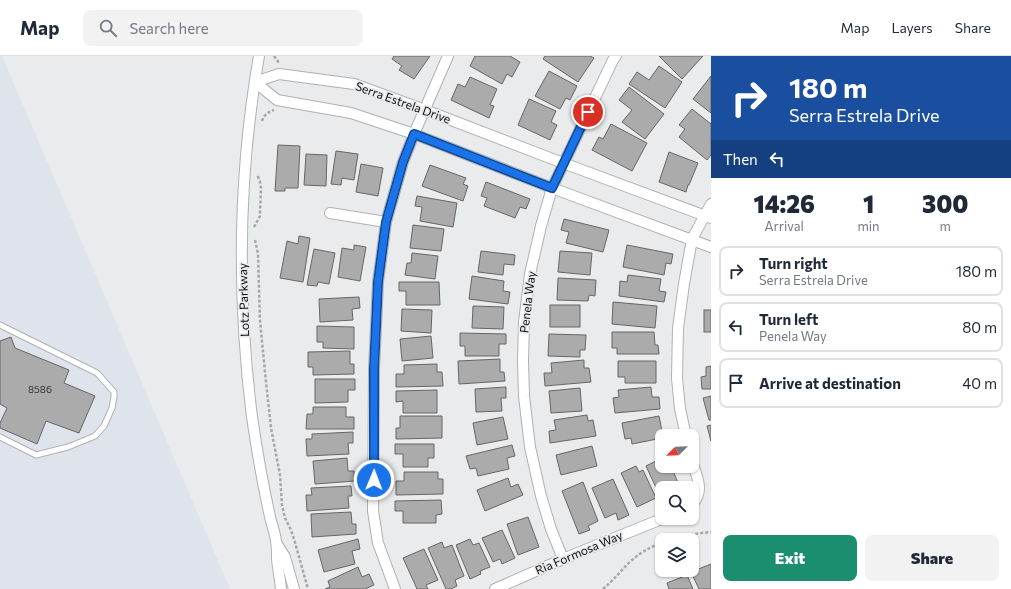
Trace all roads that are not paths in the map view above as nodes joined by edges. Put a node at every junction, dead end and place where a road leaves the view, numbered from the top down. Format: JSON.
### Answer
{"nodes":[{"id":1,"x":260,"y":56,"type":"edge"},
{"id":2,"x":448,"y":56,"type":"edge"},
{"id":3,"x":616,"y":56,"type":"edge"},
{"id":4,"x":255,"y":82,"type":"junction"},
{"id":5,"x":425,"y":110,"type":"junction"},
{"id":6,"x":414,"y":134,"type":"junction"},
{"id":7,"x":563,"y":163,"type":"junction"},
{"id":8,"x":552,"y":188,"type":"junction"},
{"id":9,"x":711,"y":204,"type":"edge"},
{"id":10,"x":330,"y":213,"type":"dead end"},
{"id":11,"x":708,"y":217,"type":"edge"},
{"id":12,"x":386,"y":222,"type":"junction"},
{"id":13,"x":692,"y":239,"type":"junction"},
{"id":14,"x":711,"y":247,"type":"edge"},
{"id":15,"x":0,"y":325,"type":"edge"},
{"id":16,"x":684,"y":429,"type":"edge"},
{"id":17,"x":0,"y":437,"type":"edge"},
{"id":18,"x":655,"y":522,"type":"edge"},
{"id":19,"x":276,"y":542,"type":"junction"},
{"id":20,"x":563,"y":559,"type":"junction"},
{"id":21,"x":281,"y":589,"type":"edge"},
{"id":22,"x":294,"y":589,"type":"edge"},
{"id":23,"x":395,"y":589,"type":"edge"},
{"id":24,"x":495,"y":589,"type":"edge"}],
"edges":[{"from":1,"to":4,"type":"street","name":"Lotz Parkway"},
{"from":2,"to":5,"type":"street"},
{"from":3,"to":7,"type":"street","name":"Penela Way"},
{"from":4,"to":5,"type":"street","name":"Serra Estrela Drive"},
{"from":4,"to":6,"type":"street","name":"Serra Estrela Drive"},
{"from":4,"to":19,"type":"street","name":"Lotz Parkway"},
{"from":5,"to":6,"type":"street"},
{"from":5,"to":7,"type":"street","name":"Serra Estrela Drive"},
{"from":6,"to":8,"type":"street","name":"Serra Estrela Drive"},
{"from":6,"to":12,"type":"street"},
{"from":7,"to":8,"type":"street","name":"Penela Way"},
{"from":7,"to":11,"type":"street","name":"Serra Estrela Drive"},
{"from":8,"to":13,"type":"street","name":"Serra Estrela Drive"},
{"from":8,"to":20,"type":"street","name":"Penela Way"},
{"from":9,"to":11,"type":"street"},
{"from":10,"to":12,"type":"street"},
{"from":11,"to":13,"type":"street"},
{"from":12,"to":23,"type":"street"},
{"from":13,"to":14,"type":"street","name":"Serra Estrela Drive"},
{"from":13,"to":16,"type":"street"},
{"from":15,"to":17,"type":"lane"},
{"from":18,"to":20,"type":"street","name":"Ria Formosa Way"},
{"from":19,"to":21,"type":"street","name":"Lotz Parkway"},
{"from":19,"to":22,"type":"street","name":"Lotz Parkway"},
{"from":20,"to":24,"type":"street","name":"Ria Formosa Way"}]}
